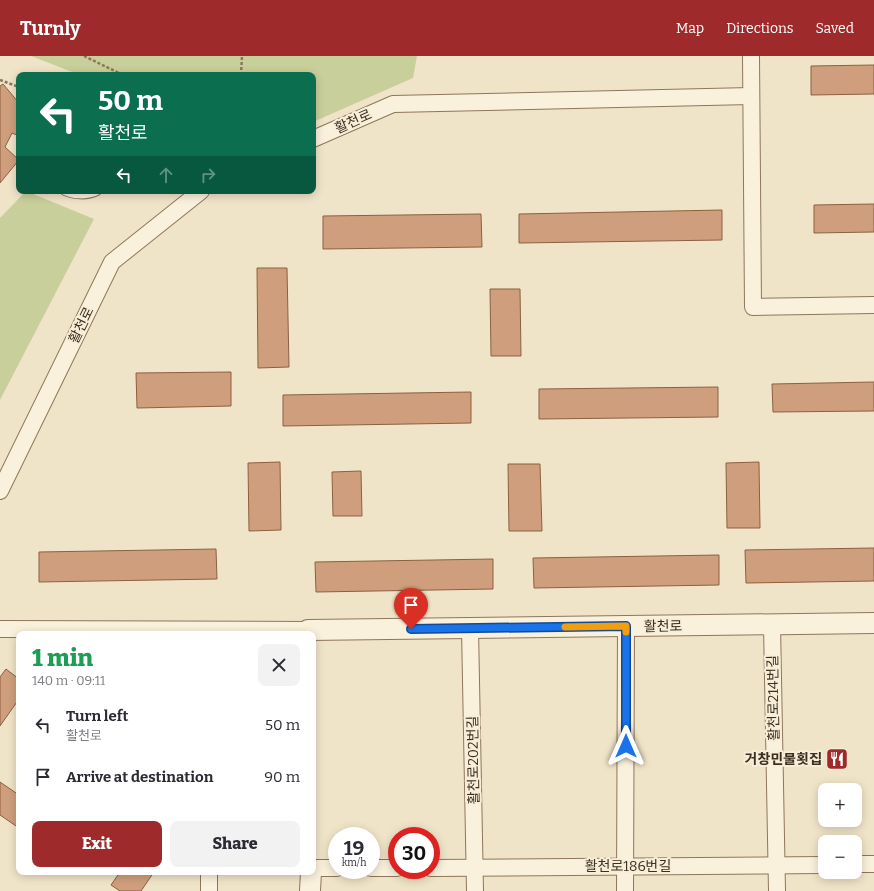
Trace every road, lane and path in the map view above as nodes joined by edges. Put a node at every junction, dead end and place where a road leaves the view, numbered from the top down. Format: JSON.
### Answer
{"nodes":[{"id":1,"x":84,"y":56,"type":"edge"},
{"id":2,"x":242,"y":56,"type":"edge"},
{"id":3,"x":751,"y":56,"type":"edge"},
{"id":4,"x":117,"y":72,"type":"edge"},
{"id":5,"x":242,"y":72,"type":"edge"},
{"id":6,"x":0,"y":80,"type":"edge"},
{"id":7,"x":16,"y":87,"type":"edge"},
{"id":8,"x":751,"y":96,"type":"junction"},
{"id":9,"x":316,"y":138,"type":"edge"},
{"id":10,"x":197,"y":194,"type":"edge"},
{"id":11,"x":874,"y":305,"type":"edge"},
{"id":12,"x":0,"y":491,"type":"edge"},
{"id":13,"x":874,"y":623,"type":"edge"},
{"id":14,"x":772,"y":625,"type":"junction"},
{"id":15,"x":626,"y":626,"type":"junction"},
{"id":16,"x":470,"y":628,"type":"junction"},
{"id":17,"x":0,"y":629,"type":"edge"},
{"id":18,"x":142,"y":631,"type":"edge"},
{"id":19,"x":316,"y":632,"type":"edge"},
{"id":20,"x":862,"y":864,"type":"edge"},
{"id":21,"x":874,"y":864,"type":"edge"},
{"id":22,"x":777,"y":865,"type":"junction"},
{"id":23,"x":818,"y":865,"type":"edge"},
{"id":24,"x":625,"y":866,"type":"junction"},
{"id":25,"x":316,"y":868,"type":"edge"},
{"id":26,"x":328,"y":868,"type":"edge"},
{"id":27,"x":440,"y":868,"type":"edge"},
{"id":28,"x":475,"y":868,"type":"junction"},
{"id":29,"x":209,"y":875,"type":"edge"},
{"id":30,"x":311,"y":875,"type":"edge"},
{"id":31,"x":209,"y":891,"type":"edge"},
{"id":32,"x":310,"y":891,"type":"edge"},
{"id":33,"x":475,"y":891,"type":"edge"},
{"id":34,"x":625,"y":891,"type":"edge"},
{"id":35,"x":777,"y":891,"type":"edge"}],
"edges":[{"from":1,"to":4,"type":"path"},
{"from":2,"to":5,"type":"path"},
{"from":3,"to":8,"type":"street"},
{"from":6,"to":7,"type":"path"},
{"from":8,"to":9,"type":"street","name":"활천로"},
{"from":8,"to":11,"type":"street"},
{"from":10,"to":12,"type":"street","name":"활천로"},
{"from":13,"to":14,"type":"street","name":"활천로"},
{"from":14,"to":15,"type":"street","name":"활천로"},
{"from":14,"to":22,"type":"street","name":"활천로214번길"},
{"from":15,"to":16,"type":"street","name":"활천로"},
{"from":15,"to":24,"type":"street"},
{"from":16,"to":19,"type":"street","name":"활천로"},
{"from":16,"to":28,"type":"street","name":"활천로202번길"},
{"from":17,"to":18,"type":"street","name":"활천로"},
{"from":20,"to":21,"type":"street"},
{"from":22,"to":23,"type":"street","name":"활천로186번길"},
{"from":22,"to":24,"type":"street","name":"활천로186번길"},
{"from":22,"to":35,"type":"street","name":"활천로214번길"},
{"from":24,"to":28,"type":"street","name":"활천로186번길"},
{"from":24,"to":34,"type":"street"},
{"from":25,"to":26,"type":"street"},
{"from":27,"to":28,"type":"street","name":"활천로186번길"},
{"from":28,"to":33,"type":"street","name":"활천로202번길"},
{"from":29,"to":31,"type":"street"},
{"from":30,"to":32,"type":"street"}]}
